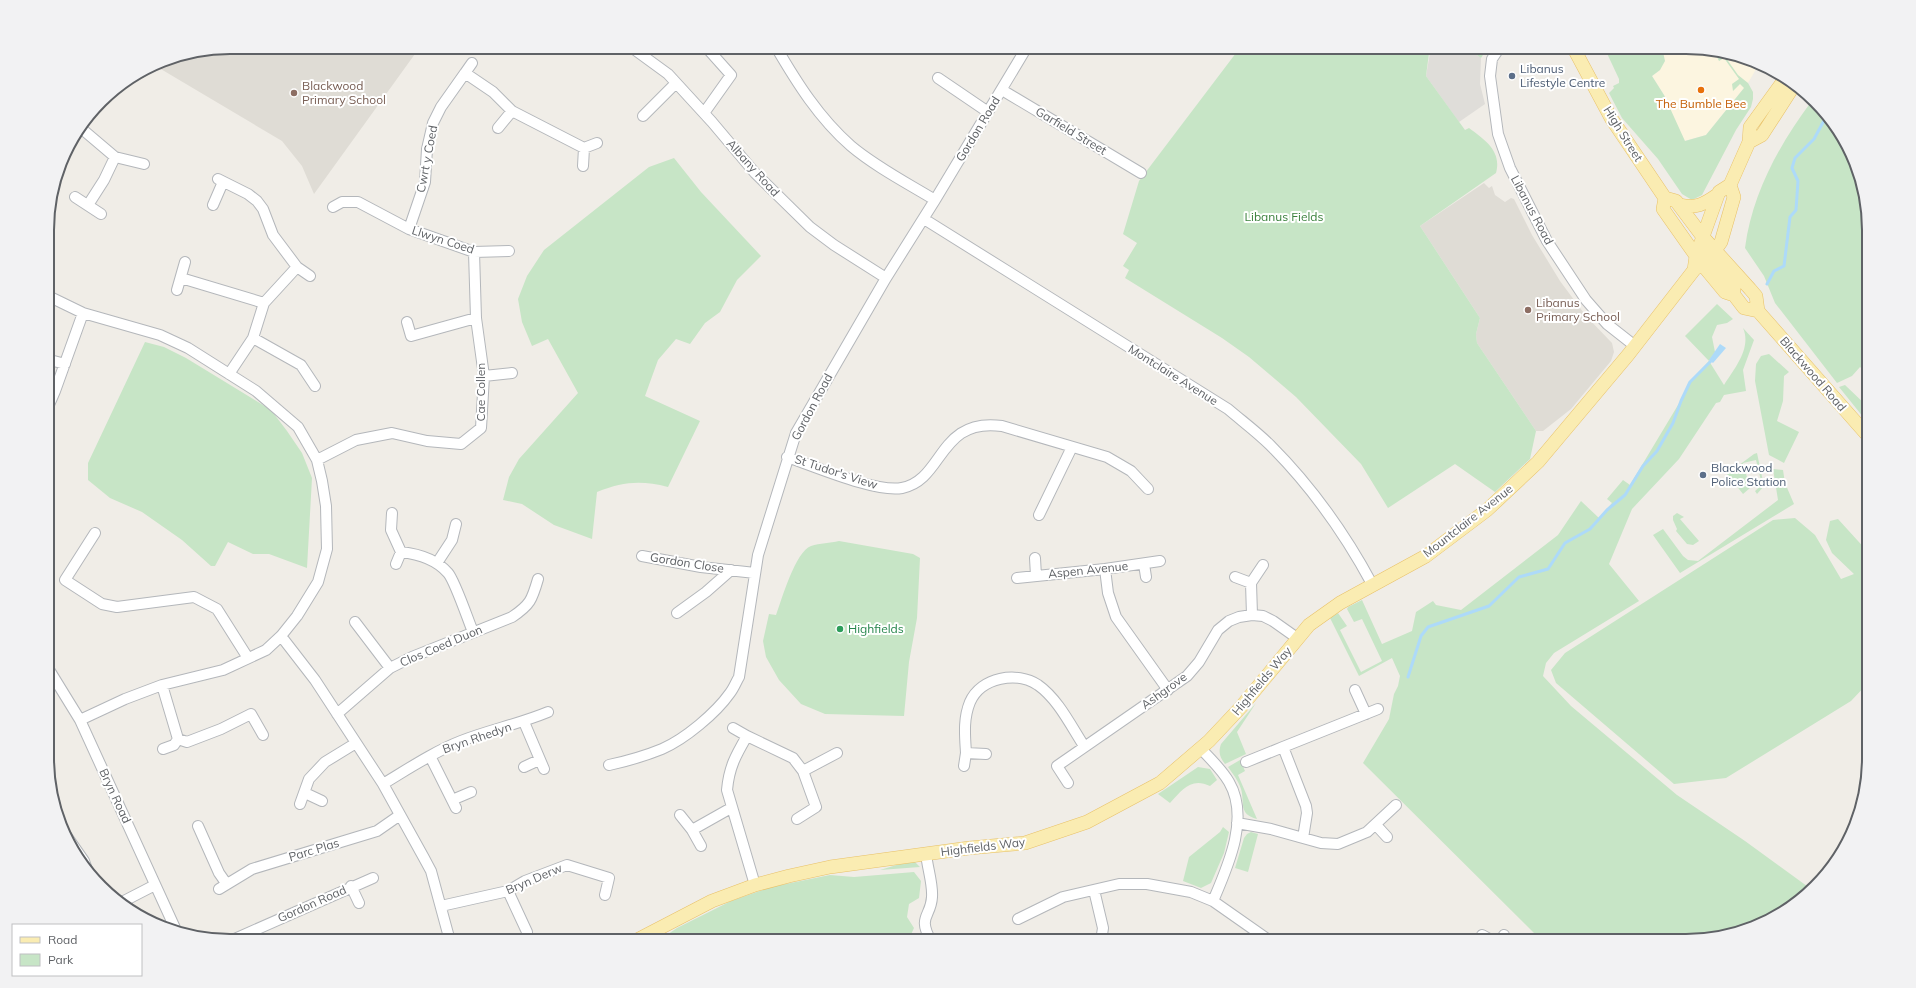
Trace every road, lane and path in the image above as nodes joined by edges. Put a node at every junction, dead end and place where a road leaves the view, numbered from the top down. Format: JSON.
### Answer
{"nodes":[{"id":1,"x":641,"y":54,"type":"edge"},
{"id":2,"x":712,"y":54,"type":"edge"},
{"id":3,"x":780,"y":54,"type":"edge"},
{"id":4,"x":1023,"y":54,"type":"edge"},
{"id":5,"x":1495,"y":54,"type":"edge"},
{"id":6,"x":1577,"y":54,"type":"edge"},
{"id":7,"x":472,"y":63,"type":"dead end"},
{"id":8,"x":465,"y":73,"type":"junction"},
{"id":9,"x":938,"y":78,"type":"dead end"},
{"id":10,"x":1782,"y":83,"type":"edge"},
{"id":11,"x":676,"y":84,"type":"junction"},
{"id":12,"x":1792,"y":89,"type":"edge"},
{"id":13,"x":1002,"y":90,"type":"junction"},
{"id":14,"x":512,"y":111,"type":"junction"},
{"id":15,"x":988,"y":112,"type":"junction"},
{"id":16,"x":704,"y":113,"type":"junction"},
{"id":17,"x":643,"y":116,"type":"dead end"},
{"id":18,"x":498,"y":128,"type":"dead end"},
{"id":19,"x":85,"y":131,"type":"edge"},
{"id":20,"x":1749,"y":142,"type":"junction"},
{"id":21,"x":597,"y":143,"type":"dead end"},
{"id":22,"x":584,"y":148,"type":"junction"},
{"id":23,"x":115,"y":157,"type":"junction"},
{"id":24,"x":144,"y":164,"type":"dead end"},
{"id":25,"x":582,"y":166,"type":"dead end"},
{"id":26,"x":1141,"y":173,"type":"dead end"},
{"id":27,"x":1730,"y":185,"type":"junction"},
{"id":28,"x":1717,"y":195,"type":"junction"},
{"id":29,"x":75,"y":197,"type":"dead end"},
{"id":30,"x":1665,"y":198,"type":"junction"},
{"id":31,"x":935,"y":200,"type":"junction"},
{"id":32,"x":88,"y":205,"type":"junction"},
{"id":33,"x":213,"y":205,"type":"dead end"},
{"id":34,"x":1680,"y":205,"type":"junction"},
{"id":35,"x":333,"y":207,"type":"dead end"},
{"id":36,"x":101,"y":214,"type":"dead end"},
{"id":37,"x":924,"y":219,"type":"junction"},
{"id":38,"x":409,"y":229,"type":"junction"},
{"id":39,"x":509,"y":251,"type":"dead end"},
{"id":40,"x":474,"y":252,"type":"junction"},
{"id":41,"x":1704,"y":253,"type":"junction"},
{"id":42,"x":186,"y":262,"type":"dead end"},
{"id":43,"x":297,"y":267,"type":"junction"},
{"id":44,"x":310,"y":276,"type":"dead end"},
{"id":45,"x":181,"y":278,"type":"junction"},
{"id":46,"x":886,"y":278,"type":"junction"},
{"id":47,"x":177,"y":290,"type":"dead end"},
{"id":48,"x":54,"y":299,"type":"edge"},
{"id":49,"x":264,"y":303,"type":"junction"},
{"id":50,"x":1758,"y":311,"type":"junction"},
{"id":51,"x":82,"y":313,"type":"junction"},
{"id":52,"x":476,"y":318,"type":"junction"},
{"id":53,"x":407,"y":322,"type":"dead end"},
{"id":54,"x":253,"y":338,"type":"junction"},
{"id":55,"x":1635,"y":346,"type":"junction"},
{"id":56,"x":54,"y":361,"type":"edge"},
{"id":57,"x":65,"y":364,"type":"junction"},
{"id":58,"x":512,"y":373,"type":"dead end"},
{"id":59,"x":229,"y":374,"type":"junction"},
{"id":60,"x":484,"y":376,"type":"junction"},
{"id":61,"x":315,"y":386,"type":"dead end"},
{"id":62,"x":54,"y":392,"type":"edge"},
{"id":63,"x":1862,"y":429,"type":"edge"},
{"id":64,"x":1072,"y":447,"type":"junction"},
{"id":65,"x":787,"y":457,"type":"junction"},
{"id":66,"x":317,"y":460,"type":"junction"},
{"id":67,"x":1148,"y":488,"type":"dead end"},
{"id":68,"x":392,"y":513,"type":"dead end"},
{"id":69,"x":1039,"y":515,"type":"dead end"},
{"id":70,"x":456,"y":524,"type":"dead end"},
{"id":71,"x":95,"y":533,"type":"dead end"},
{"id":72,"x":402,"y":552,"type":"junction"},
{"id":73,"x":642,"y":556,"type":"dead end"},
{"id":74,"x":1035,"y":558,"type":"dead end"},
{"id":75,"x":1160,"y":561,"type":"dead end"},
{"id":76,"x":437,"y":563,"type":"junction"},
{"id":77,"x":396,"y":564,"type":"dead end"},
{"id":78,"x":1144,"y":564,"type":"junction"},
{"id":79,"x":1263,"y":565,"type":"dead end"},
{"id":80,"x":731,"y":570,"type":"junction"},
{"id":81,"x":1105,"y":570,"type":"junction"},
{"id":82,"x":755,"y":573,"type":"junction"},
{"id":83,"x":1036,"y":576,"type":"junction"},
{"id":84,"x":1146,"y":577,"type":"dead end"},
{"id":85,"x":1235,"y":577,"type":"dead end"},
{"id":86,"x":1016,"y":578,"type":"dead end"},
{"id":87,"x":538,"y":579,"type":"dead end"},
{"id":88,"x":1251,"y":583,"type":"junction"},
{"id":89,"x":1372,"y":584,"type":"junction"},
{"id":90,"x":677,"y":613,"type":"dead end"},
{"id":91,"x":1252,"y":614,"type":"junction"},
{"id":92,"x":356,"y":622,"type":"dead end"},
{"id":93,"x":473,"y":632,"type":"junction"},
{"id":94,"x":281,"y":636,"type":"junction"},
{"id":95,"x":1297,"y":638,"type":"junction"},
{"id":96,"x":248,"y":658,"type":"junction"},
{"id":97,"x":390,"y":668,"type":"junction"},
{"id":98,"x":54,"y":678,"type":"edge"},
{"id":99,"x":162,"y":684,"type":"junction"},
{"id":100,"x":1168,"y":690,"type":"junction"},
{"id":101,"x":1355,"y":690,"type":"dead end"},
{"id":102,"x":1378,"y":708,"type":"dead end"},
{"id":103,"x":548,"y":712,"type":"dead end"},
{"id":104,"x":337,"y":714,"type":"junction"},
{"id":105,"x":1366,"y":714,"type":"junction"},
{"id":106,"x":80,"y":720,"type":"junction"},
{"id":107,"x":524,"y":722,"type":"junction"},
{"id":108,"x":733,"y":728,"type":"dead end"},
{"id":109,"x":263,"y":735,"type":"dead end"},
{"id":110,"x":747,"y":736,"type":"junction"},
{"id":111,"x":178,"y":739,"type":"junction"},
{"id":112,"x":356,"y":743,"type":"junction"},
{"id":113,"x":1084,"y":746,"type":"junction"},
{"id":114,"x":1283,"y":747,"type":"junction"},
{"id":115,"x":163,"y":749,"type":"dead end"},
{"id":116,"x":1201,"y":749,"type":"junction"},
{"id":117,"x":837,"y":753,"type":"dead end"},
{"id":118,"x":966,"y":753,"type":"junction"},
{"id":119,"x":986,"y":754,"type":"dead end"},
{"id":120,"x":430,"y":756,"type":"junction"},
{"id":121,"x":1246,"y":762,"type":"dead end"},
{"id":122,"x":609,"y":765,"type":"dead end"},
{"id":123,"x":964,"y":766,"type":"dead end"},
{"id":124,"x":524,"y":767,"type":"dead end"},
{"id":125,"x":803,"y":771,"type":"junction"},
{"id":126,"x":1068,"y":782,"type":"dead end"},
{"id":127,"x":383,"y":784,"type":"junction"},
{"id":128,"x":471,"y":792,"type":"dead end"},
{"id":129,"x":305,"y":793,"type":"junction"},
{"id":130,"x":322,"y":801,"type":"dead end"},
{"id":131,"x":300,"y":804,"type":"dead end"},
{"id":132,"x":1396,"y":805,"type":"dead end"},
{"id":133,"x":731,"y":808,"type":"junction"},
{"id":134,"x":400,"y":815,"type":"junction"},
{"id":135,"x":680,"y":815,"type":"dead end"},
{"id":136,"x":797,"y":819,"type":"dead end"},
{"id":137,"x":1237,"y":823,"type":"junction"},
{"id":138,"x":1376,"y":825,"type":"junction"},
{"id":139,"x":198,"y":826,"type":"dead end"},
{"id":140,"x":692,"y":830,"type":"junction"},
{"id":141,"x":1387,"y":837,"type":"dead end"},
{"id":142,"x":1303,"y":838,"type":"junction"},
{"id":143,"x":701,"y":846,"type":"dead end"},
{"id":144,"x":926,"y":854,"type":"junction"},
{"id":145,"x":372,"y":878,"type":"dead end"},
{"id":146,"x":155,"y":885,"type":"junction"},
{"id":147,"x":351,"y":886,"type":"junction"},
{"id":148,"x":755,"y":886,"type":"junction"},
{"id":149,"x":1094,"y":890,"type":"junction"},
{"id":150,"x":508,"y":891,"type":"junction"},
{"id":151,"x":605,"y":894,"type":"dead end"},
{"id":152,"x":126,"y":900,"type":"edge"},
{"id":153,"x":1213,"y":901,"type":"junction"},
{"id":154,"x":359,"y":903,"type":"dead end"},
{"id":155,"x":441,"y":906,"type":"junction"},
{"id":156,"x":1018,"y":919,"type":"dead end"},
{"id":157,"x":174,"y":925,"type":"edge"},
{"id":158,"x":245,"y":934,"type":"edge"},
{"id":159,"x":448,"y":934,"type":"edge"},
{"id":160,"x":527,"y":934,"type":"edge"},
{"id":161,"x":648,"y":934,"type":"edge"},
{"id":162,"x":927,"y":934,"type":"edge"},
{"id":163,"x":1102,"y":934,"type":"edge"},
{"id":164,"x":1251,"y":934,"type":"edge"}],
"edges":[{"from":1,"to":11,"type":"street","name":"Albany Road"},
{"from":2,"to":16,"type":"street"},
{"from":3,"to":31,"type":"street"},
{"from":4,"to":13,"type":"street","name":"Gordon Road"},
{"from":5,"to":55,"type":"street","name":"Libanus Road"},
{"from":6,"to":30,"type":"main road","name":"High Street"},
{"from":7,"to":8,"type":"street","name":"Cwrt y Coed"},
{"from":8,"to":14,"type":"street"},
{"from":8,"to":38,"type":"street","name":"Cwrt y Coed"},
{"from":9,"to":15,"type":"street"},
{"from":10,"to":20,"type":"main road"},
{"from":11,"to":16,"type":"street","name":"Albany Road"},
{"from":11,"to":17,"type":"street"},
{"from":12,"to":20,"type":"main road"},
{"from":13,"to":15,"type":"street","name":"Gordon Road"},
{"from":13,"to":26,"type":"street","name":"Garfield Street"},
{"from":14,"to":18,"type":"street"},
{"from":14,"to":22,"type":"street"},
{"from":15,"to":31,"type":"street","name":"Gordon Road"},
{"from":16,"to":46,"type":"street","name":"Albany Road"},
{"from":19,"to":23,"type":"street"},
{"from":20,"to":27,"type":"main road"},
{"from":21,"to":22,"type":"street"},
{"from":22,"to":25,"type":"street"},
{"from":23,"to":24,"type":"street"},
{"from":23,"to":32,"type":"street"},
{"from":27,"to":28,"type":"main road"},
{"from":27,"to":41,"type":"main road"},
{"from":28,"to":34,"type":"main road"},
{"from":28,"to":41,"type":"main road"},
{"from":29,"to":32,"type":"street"},
{"from":30,"to":34,"type":"main road"},
{"from":30,"to":41,"type":"main road","name":"High Street"},
{"from":31,"to":37,"type":"street","name":"Gordon Road"},
{"from":32,"to":36,"type":"street"},
{"from":33,"to":43,"type":"street"},
{"from":34,"to":41,"type":"main road"},
{"from":35,"to":38,"type":"street","name":"Llwyn Coed"},
{"from":37,"to":46,"type":"street","name":"Gordon Road"},
{"from":37,"to":89,"type":"street","name":"Montclaire Avenue"},
{"from":38,"to":40,"type":"street","name":"Llwyn Coed"},
{"from":39,"to":40,"type":"street","name":"Llwyn Coed"},
{"from":40,"to":52,"type":"street","name":"Cae Collen"},
{"from":41,"to":50,"type":"main road","name":"Blackwood Road"},
{"from":41,"to":50,"type":"main road","name":"Blackwood Road"},
{"from":41,"to":55,"type":"main road"},
{"from":42,"to":45,"type":"street"},
{"from":43,"to":44,"type":"street"},
{"from":43,"to":49,"type":"street"},
{"from":45,"to":47,"type":"street"},
{"from":45,"to":49,"type":"street"},
{"from":46,"to":65,"type":"street","name":"Gordon Road"},
{"from":48,"to":51,"type":"street"},
{"from":49,"to":54,"type":"street"},
{"from":50,"to":63,"type":"main road","name":"Blackwood Road"},
{"from":51,"to":57,"type":"street"},
{"from":51,"to":59,"type":"street"},
{"from":52,"to":53,"type":"street"},
{"from":52,"to":60,"type":"street","name":"Cae Collen"},
{"from":54,"to":59,"type":"street"},
{"from":54,"to":61,"type":"street"},
{"from":55,"to":89,"type":"main road","name":"Mountclaire Avenue"},
{"from":56,"to":57,"type":"street"},
{"from":57,"to":62,"type":"street"},
{"from":58,"to":60,"type":"street"},
{"from":59,"to":66,"type":"street"},
{"from":60,"to":66,"type":"street","name":"Cae Collen"},
{"from":64,"to":65,"type":"street","name":"St Tudor's View"},
{"from":64,"to":67,"type":"street","name":"St Tudor's View"},
{"from":64,"to":69,"type":"street"},
{"from":65,"to":82,"type":"street","name":"Gordon Road"},
{"from":66,"to":94,"type":"street"},
{"from":68,"to":72,"type":"street"},
{"from":70,"to":76,"type":"street"},
{"from":71,"to":96,"type":"street"},
{"from":72,"to":76,"type":"street"},
{"from":72,"to":77,"type":"street"},
{"from":73,"to":80,"type":"street","name":"Gordon Close"},
{"from":74,"to":83,"type":"street"},
{"from":75,"to":78,"type":"street","name":"Aspen Avenue"},
{"from":76,"to":93,"type":"street"},
{"from":78,"to":81,"type":"street","name":"Aspen Avenue"},
{"from":78,"to":84,"type":"street"},
{"from":79,"to":88,"type":"street"},
{"from":80,"to":82,"type":"street","name":"Gordon Close"},
{"from":80,"to":90,"type":"street","name":"Gordon Close"},
{"from":81,"to":83,"type":"street","name":"Aspen Avenue"},
{"from":81,"to":100,"type":"street"},
{"from":82,"to":122,"type":"street","name":"Gordon Road"},
{"from":83,"to":86,"type":"street","name":"Aspen Avenue"},
{"from":85,"to":88,"type":"street"},
{"from":87,"to":93,"type":"street","name":"Clos Coed Duon"},
{"from":88,"to":91,"type":"street"},
{"from":89,"to":95,"type":"main road","name":"Highfields Way"},
{"from":91,"to":95,"type":"street"},
{"from":91,"to":100,"type":"street","name":"Ashgrove"},
{"from":92,"to":97,"type":"street"},
{"from":93,"to":97,"type":"street","name":"Clos Coed Duon"},
{"from":94,"to":96,"type":"street"},
{"from":94,"to":104,"type":"street"},
{"from":95,"to":116,"type":"main road","name":"Highfields Way"},
{"from":96,"to":99,"type":"street"},
{"from":97,"to":104,"type":"street","name":"Clos Coed Duon"},
{"from":98,"to":106,"type":"street","name":"Bryn Road"},
{"from":99,"to":106,"type":"street"},
{"from":99,"to":111,"type":"street"},
{"from":100,"to":113,"type":"street","name":"Ashgrove"},
{"from":101,"to":105,"type":"street"},
{"from":102,"to":105,"type":"street"},
{"from":103,"to":107,"type":"street","name":"Bryn Rhedyn"},
{"from":104,"to":112,"type":"street"},
{"from":105,"to":114,"type":"street"},
{"from":106,"to":146,"type":"street","name":"Bryn Road"},
{"from":107,"to":120,"type":"street","name":"Bryn Rhedyn"},
{"from":107,"to":124,"type":"street","name":"Bryn Rhedyn"},
{"from":108,"to":110,"type":"street"},
{"from":109,"to":111,"type":"street"},
{"from":110,"to":125,"type":"street"},
{"from":110,"to":133,"type":"street"},
{"from":111,"to":115,"type":"street"},
{"from":112,"to":127,"type":"street"},
{"from":112,"to":129,"type":"street"},
{"from":113,"to":118,"type":"street"},
{"from":113,"to":126,"type":"street","name":"Ashgrove"},
{"from":114,"to":121,"type":"street"},
{"from":114,"to":142,"type":"street"},
{"from":116,"to":137,"type":"street"},
{"from":116,"to":144,"type":"main road","name":"Highfields Way"},
{"from":117,"to":125,"type":"street"},
{"from":118,"to":119,"type":"street"},
{"from":118,"to":123,"type":"street"},
{"from":120,"to":127,"type":"street","name":"Bryn Rhedyn"},
{"from":120,"to":128,"type":"street","name":"Bryn Rhedyn"},
{"from":125,"to":136,"type":"street"},
{"from":127,"to":134,"type":"street"},
{"from":129,"to":130,"type":"street"},
{"from":129,"to":131,"type":"street"},
{"from":132,"to":138,"type":"street"},
{"from":133,"to":140,"type":"street"},
{"from":133,"to":148,"type":"street"},
{"from":134,"to":139,"type":"street","name":"Parc Plas"},
{"from":134,"to":155,"type":"street"},
{"from":135,"to":140,"type":"street"},
{"from":137,"to":142,"type":"street"},
{"from":137,"to":153,"type":"street"},
{"from":138,"to":141,"type":"street"},
{"from":138,"to":142,"type":"street"},
{"from":140,"to":143,"type":"street"},
{"from":144,"to":148,"type":"main road","name":"Highfields Way"},
{"from":144,"to":162,"type":"street"},
{"from":145,"to":147,"type":"street","name":"Gordon Road"},
{"from":146,"to":152,"type":"street"},
{"from":146,"to":157,"type":"street","name":"Bryn Road"},
{"from":147,"to":154,"type":"street"},
{"from":147,"to":158,"type":"street","name":"Gordon Road"},
{"from":148,"to":161,"type":"main road","name":"Highfields Way"},
{"from":149,"to":153,"type":"street"},
{"from":149,"to":156,"type":"street"},
{"from":149,"to":163,"type":"street"},
{"from":150,"to":151,"type":"street","name":"Bryn Derw"},
{"from":150,"to":155,"type":"street","name":"Bryn Derw"},
{"from":150,"to":160,"type":"street"},
{"from":153,"to":164,"type":"street"},
{"from":155,"to":159,"type":"street"}]}
